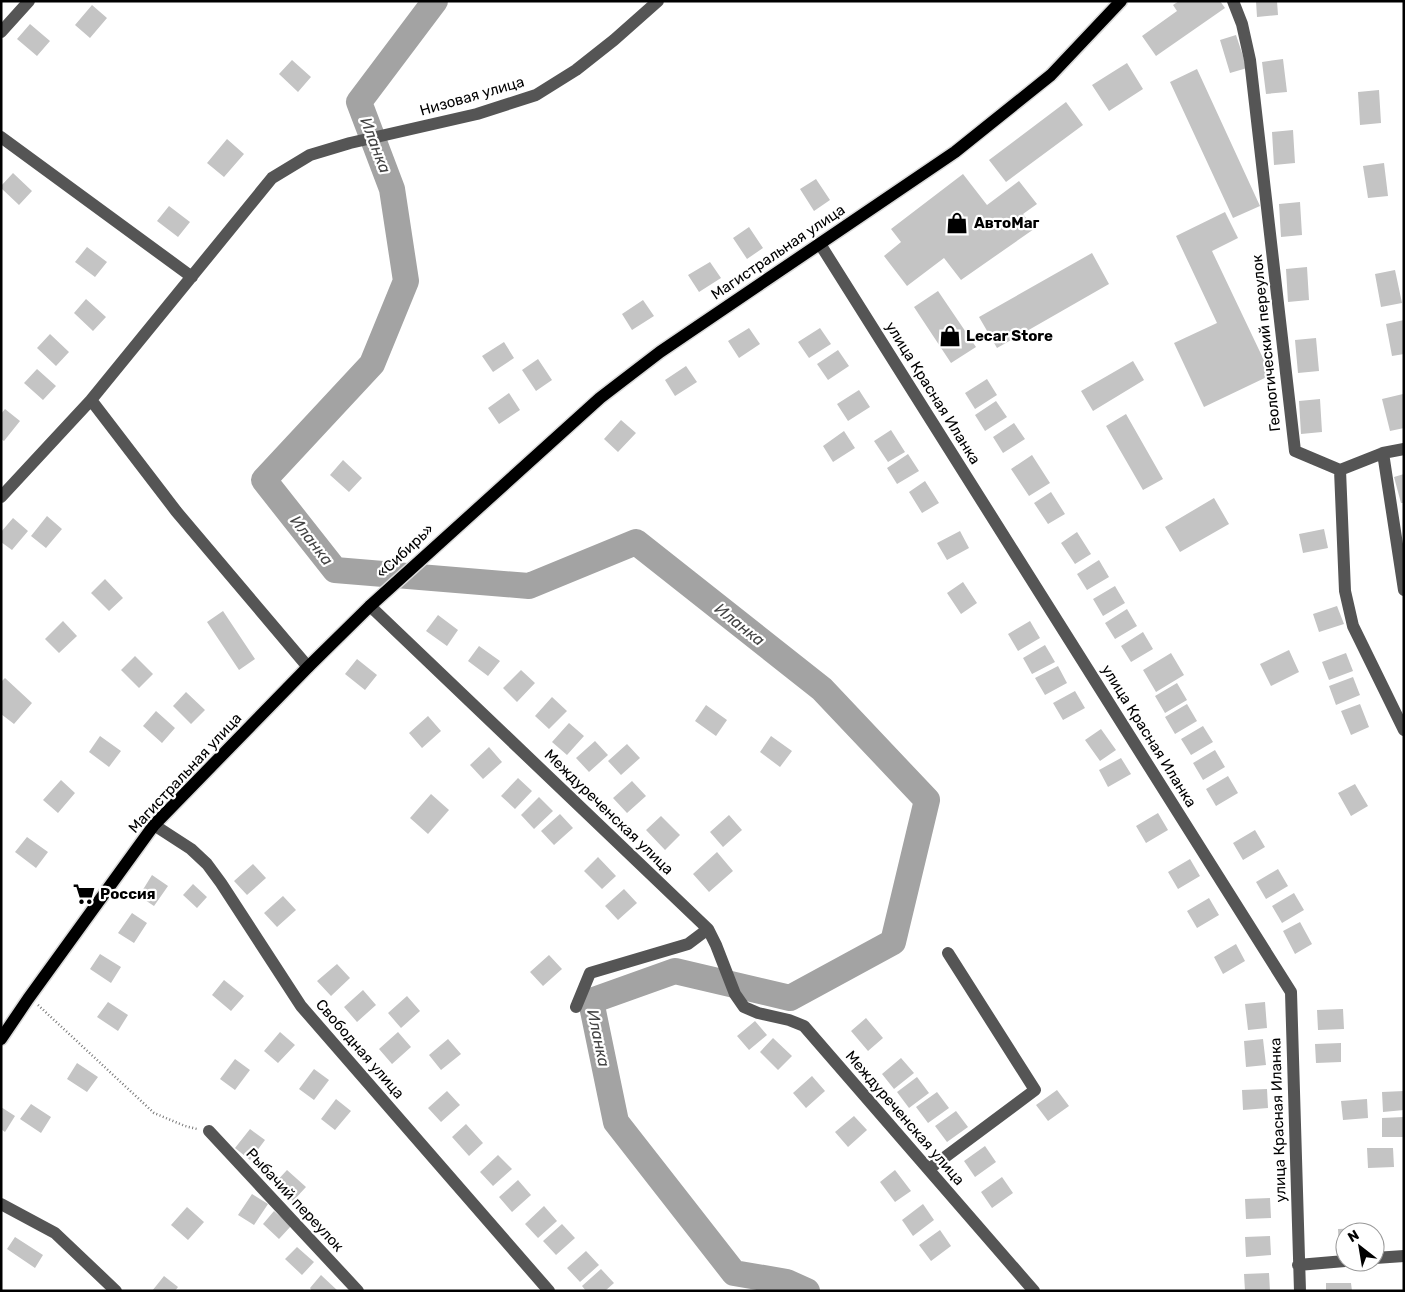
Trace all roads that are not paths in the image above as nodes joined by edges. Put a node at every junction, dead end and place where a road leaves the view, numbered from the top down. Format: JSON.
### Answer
{"nodes":[{"id":1,"x":29,"y":1,"type":"edge"},
{"id":2,"x":658,"y":1,"type":"edge"},
{"id":3,"x":1121,"y":1,"type":"edge"},
{"id":4,"x":1232,"y":1,"type":"edge"},
{"id":5,"x":1,"y":32,"type":"edge"},
{"id":6,"x":1,"y":137,"type":"edge"},
{"id":7,"x":820,"y":244,"type":"junction"},
{"id":8,"x":192,"y":277,"type":"junction"},
{"id":9,"x":91,"y":400,"type":"junction"},
{"id":10,"x":1404,"y":449,"type":"edge"},
{"id":11,"x":1382,"y":453,"type":"junction"},
{"id":12,"x":1340,"y":470,"type":"junction"},
{"id":13,"x":1,"y":497,"type":"edge"},
{"id":14,"x":452,"y":530,"type":"joint"},
{"id":15,"x":1404,"y":590,"type":"edge"},
{"id":16,"x":380,"y":596,"type":"joint"},
{"id":17,"x":370,"y":606,"type":"junction"},
{"id":18,"x":308,"y":667,"type":"junction"},
{"id":19,"x":1404,"y":730,"type":"edge"},
{"id":20,"x":154,"y":826,"type":"junction"},
{"id":21,"x":708,"y":929,"type":"junction"},
{"id":22,"x":948,"y":953,"type":"dead end"},
{"id":23,"x":576,"y":1007,"type":"dead end"},
{"id":24,"x":1,"y":1038,"type":"edge"},
{"id":25,"x":209,"y":1131,"type":"road end"},
{"id":26,"x":929,"y":1169,"type":"junction"},
{"id":27,"x":1,"y":1204,"type":"edge"},
{"id":28,"x":1404,"y":1256,"type":"edge"},
{"id":29,"x":1385,"y":1257,"type":"edge"},
{"id":30,"x":1335,"y":1262,"type":"edge"},
{"id":31,"x":1298,"y":1265,"type":"junction"},
{"id":32,"x":116,"y":1291,"type":"edge"},
{"id":33,"x":358,"y":1291,"type":"edge"},
{"id":34,"x":549,"y":1291,"type":"edge"},
{"id":35,"x":1034,"y":1291,"type":"edge"},
{"id":36,"x":1300,"y":1291,"type":"edge"}],
"edges":[{"from":1,"to":5,"type":"street"},
{"from":2,"to":8,"type":"street","name":"Низовая улица"},
{"from":3,"to":7,"type":"main road","name":"Магистральная улица"},
{"from":4,"to":12,"type":"street","name":"Геологический переулок"},
{"from":6,"to":8,"type":"street"},
{"from":7,"to":14,"type":"main road","name":"Магистральная улица"},
{"from":7,"to":31,"type":"street","name":"улица Красная Иланка"},
{"from":8,"to":9,"type":"street","name":"Низовая улица"},
{"from":9,"to":13,"type":"street","name":"Низовая улица"},
{"from":9,"to":18,"type":"street"},
{"from":10,"to":11,"type":"street"},
{"from":11,"to":12,"type":"street"},
{"from":11,"to":15,"type":"street"},
{"from":12,"to":19,"type":"street"},
{"from":14,"to":16,"type":"main road","name":"«Сибирь»"},
{"from":16,"to":17,"type":"main road","name":"Магистральная улица"},
{"from":17,"to":18,"type":"main road","name":"Магистральная улица"},
{"from":17,"to":21,"type":"street","name":"Междуреченская улица"},
{"from":18,"to":20,"type":"main road","name":"Магистральная улица"},
{"from":20,"to":24,"type":"main road","name":"Магистральная улица"},
{"from":20,"to":34,"type":"street","name":"Свободная улица"},
{"from":21,"to":23,"type":"street"},
{"from":21,"to":26,"type":"street","name":"Междуреченская улица"},
{"from":22,"to":26,"type":"street"},
{"from":25,"to":33,"type":"street","name":"Рыбачий переулок"},
{"from":26,"to":35,"type":"street","name":"Междуреченская улица"},
{"from":27,"to":32,"type":"street"},
{"from":28,"to":29,"type":"street"},
{"from":30,"to":31,"type":"street"},
{"from":31,"to":36,"type":"street","name":"улица Красная Иланка"}]}
